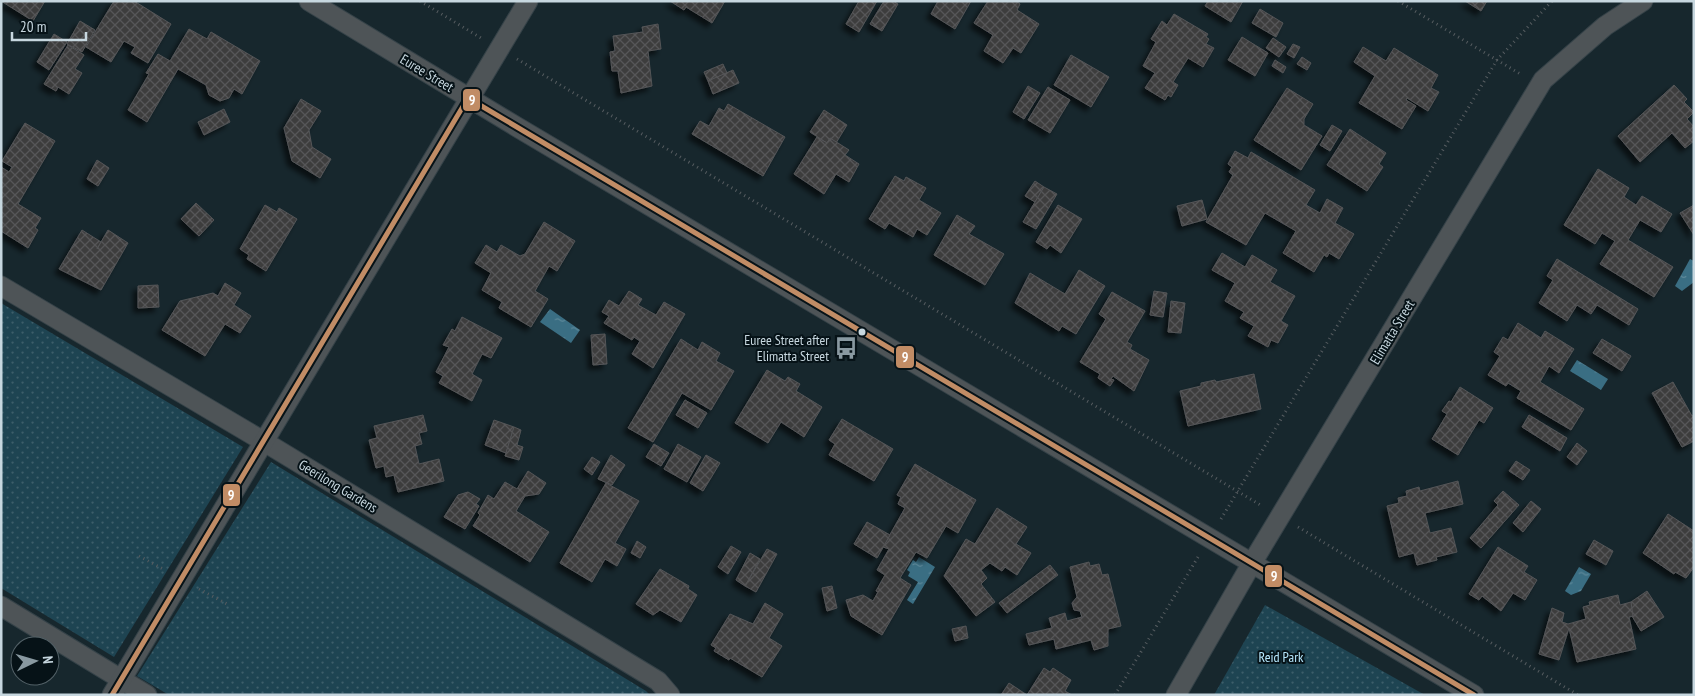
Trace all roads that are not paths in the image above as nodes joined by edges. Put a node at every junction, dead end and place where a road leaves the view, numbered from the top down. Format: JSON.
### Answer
{"nodes":[{"id":1,"x":309,"y":1,"type":"edge"},
{"id":2,"x":528,"y":1,"type":"edge"},
{"id":3,"x":1643,"y":1,"type":"edge"},
{"id":4,"x":468,"y":98,"type":"junction"},
{"id":5,"x":1,"y":286,"type":"edge"},
{"id":6,"x":263,"y":441,"type":"junction"},
{"id":7,"x":1252,"y":564,"type":"junction"},
{"id":8,"x":1,"y":606,"type":"edge"},
{"id":9,"x":116,"y":687,"type":"edge"},
{"id":10,"x":147,"y":695,"type":"edge"},
{"id":11,"x":670,"y":695,"type":"edge"},
{"id":12,"x":1176,"y":695,"type":"edge"},
{"id":13,"x":1474,"y":695,"type":"edge"}],
"edges":[{"from":1,"to":4,"type":"street","name":"Euree Street"},
{"from":2,"to":4,"type":"street"},
{"from":3,"to":7,"type":"street","name":"Elimatta Street"},
{"from":4,"to":6,"type":"street"},
{"from":4,"to":7,"type":"street","name":"Euree Street"},
{"from":5,"to":6,"type":"street","name":"Geerilong Gardens"},
{"from":6,"to":9,"type":"street"},
{"from":6,"to":11,"type":"street","name":"Geerilong Gardens"},
{"from":7,"to":12,"type":"street","name":"Elimatta Street"},
{"from":7,"to":13,"type":"street","name":"Euree Street"},
{"from":8,"to":9,"type":"street"},
{"from":9,"to":10,"type":"street"}]}
